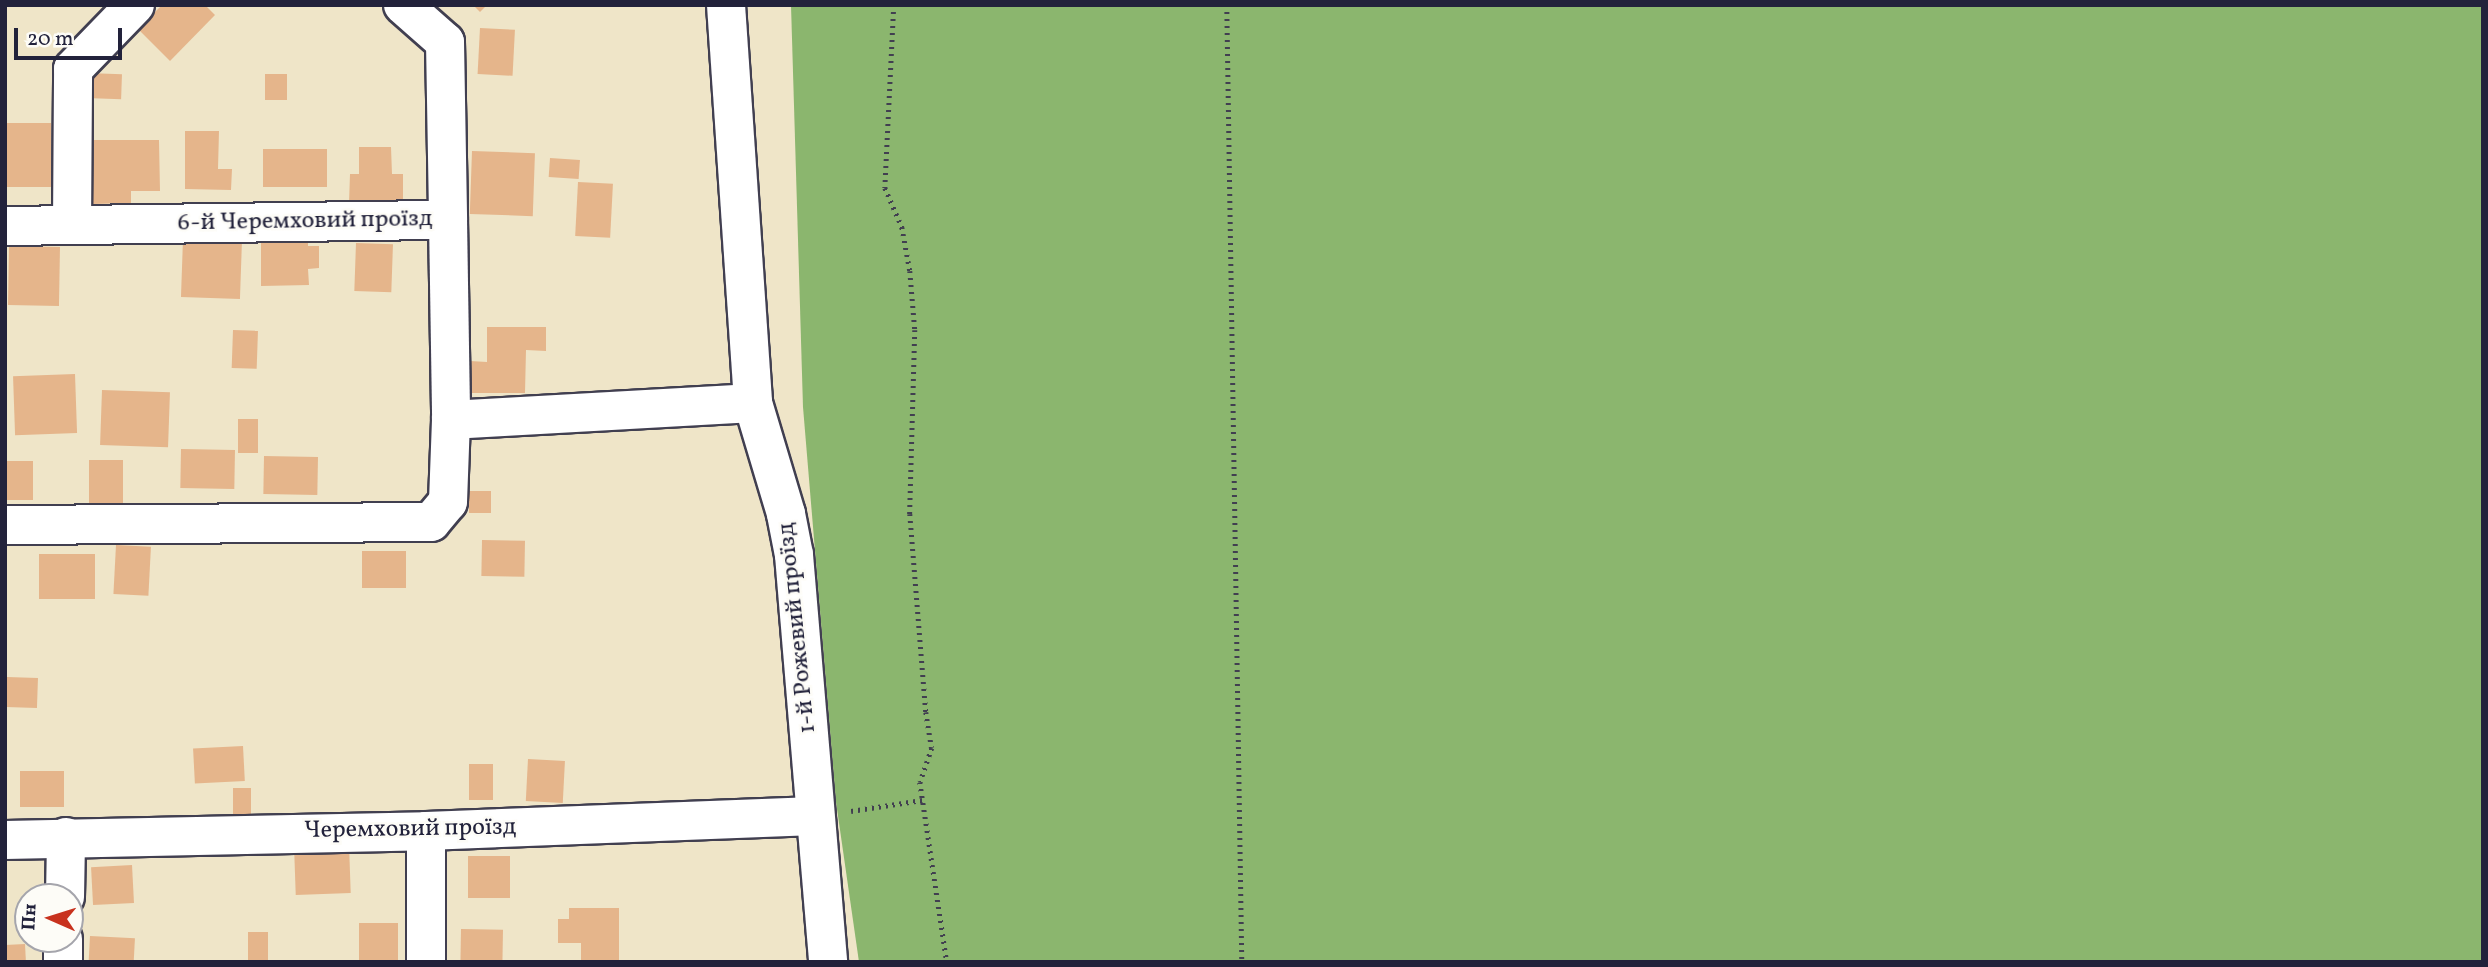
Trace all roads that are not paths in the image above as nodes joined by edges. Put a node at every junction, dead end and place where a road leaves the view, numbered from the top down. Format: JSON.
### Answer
{"nodes":[{"id":1,"x":135,"y":5,"type":"edge"},
{"id":2,"x":403,"y":5,"type":"edge"},
{"id":3,"x":726,"y":5,"type":"edge"},
{"id":4,"x":448,"y":220,"type":"junction"},
{"id":5,"x":72,"y":225,"type":"junction"},
{"id":6,"x":5,"y":226,"type":"edge"},
{"id":7,"x":753,"y":403,"type":"junction"},
{"id":8,"x":451,"y":420,"type":"junction"},
{"id":9,"x":5,"y":525,"type":"edge"},
{"id":10,"x":815,"y":816,"type":"junction"},
{"id":11,"x":426,"y":831,"type":"junction"},
{"id":12,"x":66,"y":837,"type":"junction"},
{"id":13,"x":5,"y":839,"type":"edge"},
{"id":14,"x":65,"y":883,"type":"edge"},
{"id":15,"x":426,"y":962,"type":"edge"},
{"id":16,"x":828,"y":962,"type":"edge"}],
"edges":[{"from":1,"to":5,"type":"street"},
{"from":2,"to":4,"type":"street"},
{"from":3,"to":7,"type":"street","name":"1-й Рожевий проїзд"},
{"from":4,"to":5,"type":"street","name":"6-й Черемховий проїзд"},
{"from":4,"to":8,"type":"street","name":"6-й Черемховий проїзд"},
{"from":5,"to":6,"type":"street","name":"6-й Черемховий проїзд"},
{"from":7,"to":8,"type":"street"},
{"from":7,"to":10,"type":"street","name":"1-й Рожевий проїзд"},
{"from":8,"to":9,"type":"street","name":"6-й Черемховий проїзд"},
{"from":10,"to":11,"type":"street","name":"Черемховий проїзд"},
{"from":10,"to":16,"type":"street","name":"1-й Рожевий проїзд"},
{"from":11,"to":12,"type":"street","name":"Черемховий проїзд"},
{"from":11,"to":15,"type":"street"},
{"from":12,"to":13,"type":"street","name":"Черемховий проїзд"},
{"from":12,"to":14,"type":"street"}]}
